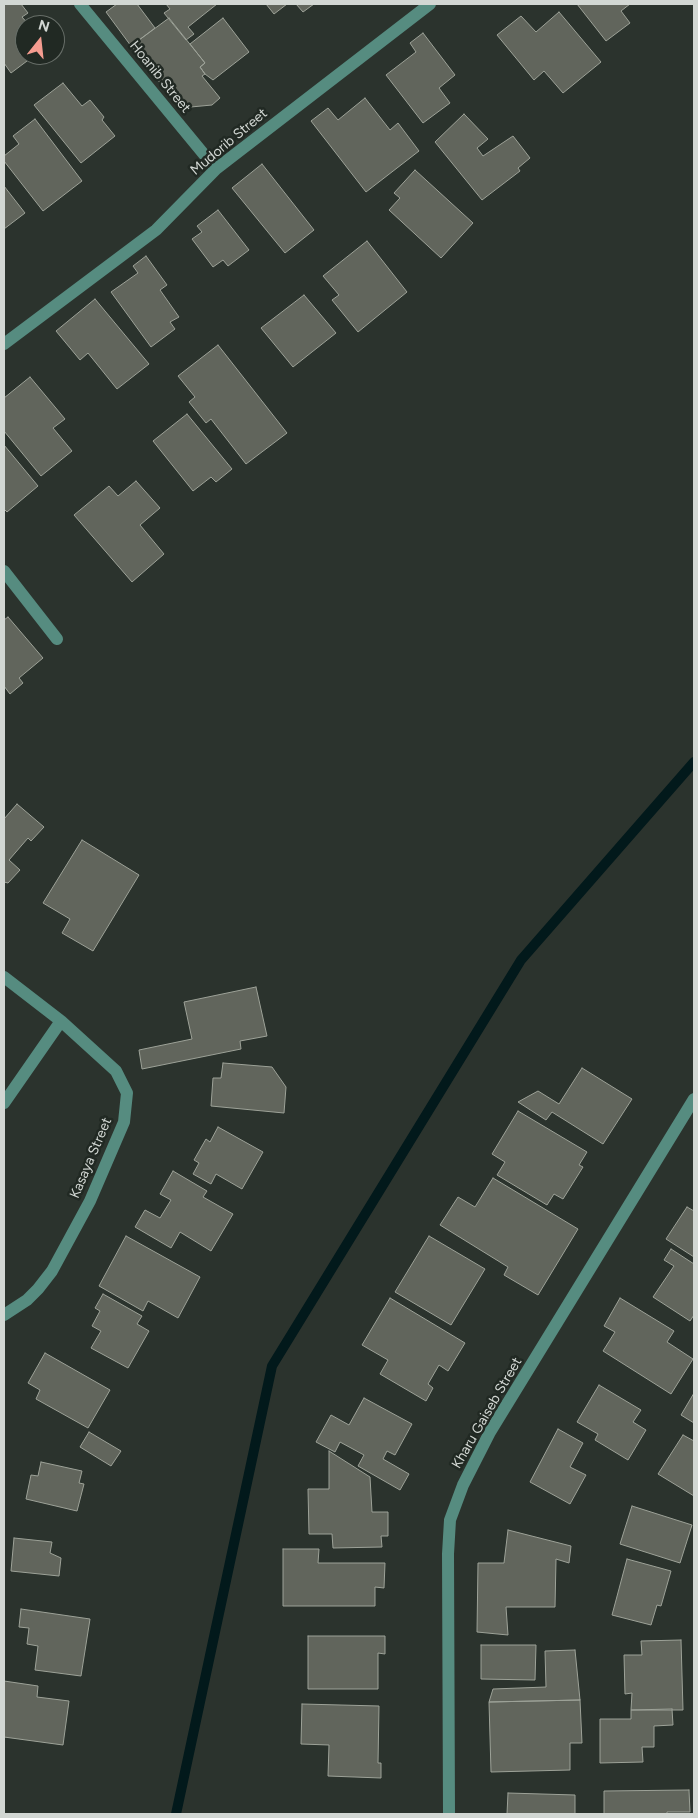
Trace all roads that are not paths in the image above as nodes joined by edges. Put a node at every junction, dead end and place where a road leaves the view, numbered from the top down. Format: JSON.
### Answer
{"nodes":[{"id":1,"x":80,"y":4,"type":"edge"},
{"id":2,"x":430,"y":4,"type":"edge"},
{"id":3,"x":216,"y":169,"type":"junction"},
{"id":4,"x":4,"y":344,"type":"edge"},
{"id":5,"x":4,"y":571,"type":"edge"},
{"id":6,"x":57,"y":639,"type":"dead end"},
{"id":7,"x":4,"y":978,"type":"edge"},
{"id":8,"x":61,"y":1021,"type":"junction"},
{"id":9,"x":694,"y":1099,"type":"edge"},
{"id":10,"x":4,"y":1103,"type":"edge"},
{"id":11,"x":4,"y":1315,"type":"edge"},
{"id":12,"x":449,"y":1814,"type":"edge"}],
"edges":[{"from":1,"to":3,"type":"street","name":"Hoanib Street"},
{"from":2,"to":3,"type":"street","name":"Mudorib Street"},
{"from":3,"to":4,"type":"street","name":"Mudorib Street"},
{"from":5,"to":6,"type":"street"},
{"from":7,"to":8,"type":"street","name":"Kasaya Street"},
{"from":8,"to":10,"type":"street"},
{"from":8,"to":11,"type":"street","name":"Kasaya Street"},
{"from":9,"to":12,"type":"street","name":"Kharu Gaiseb Street"}]}
